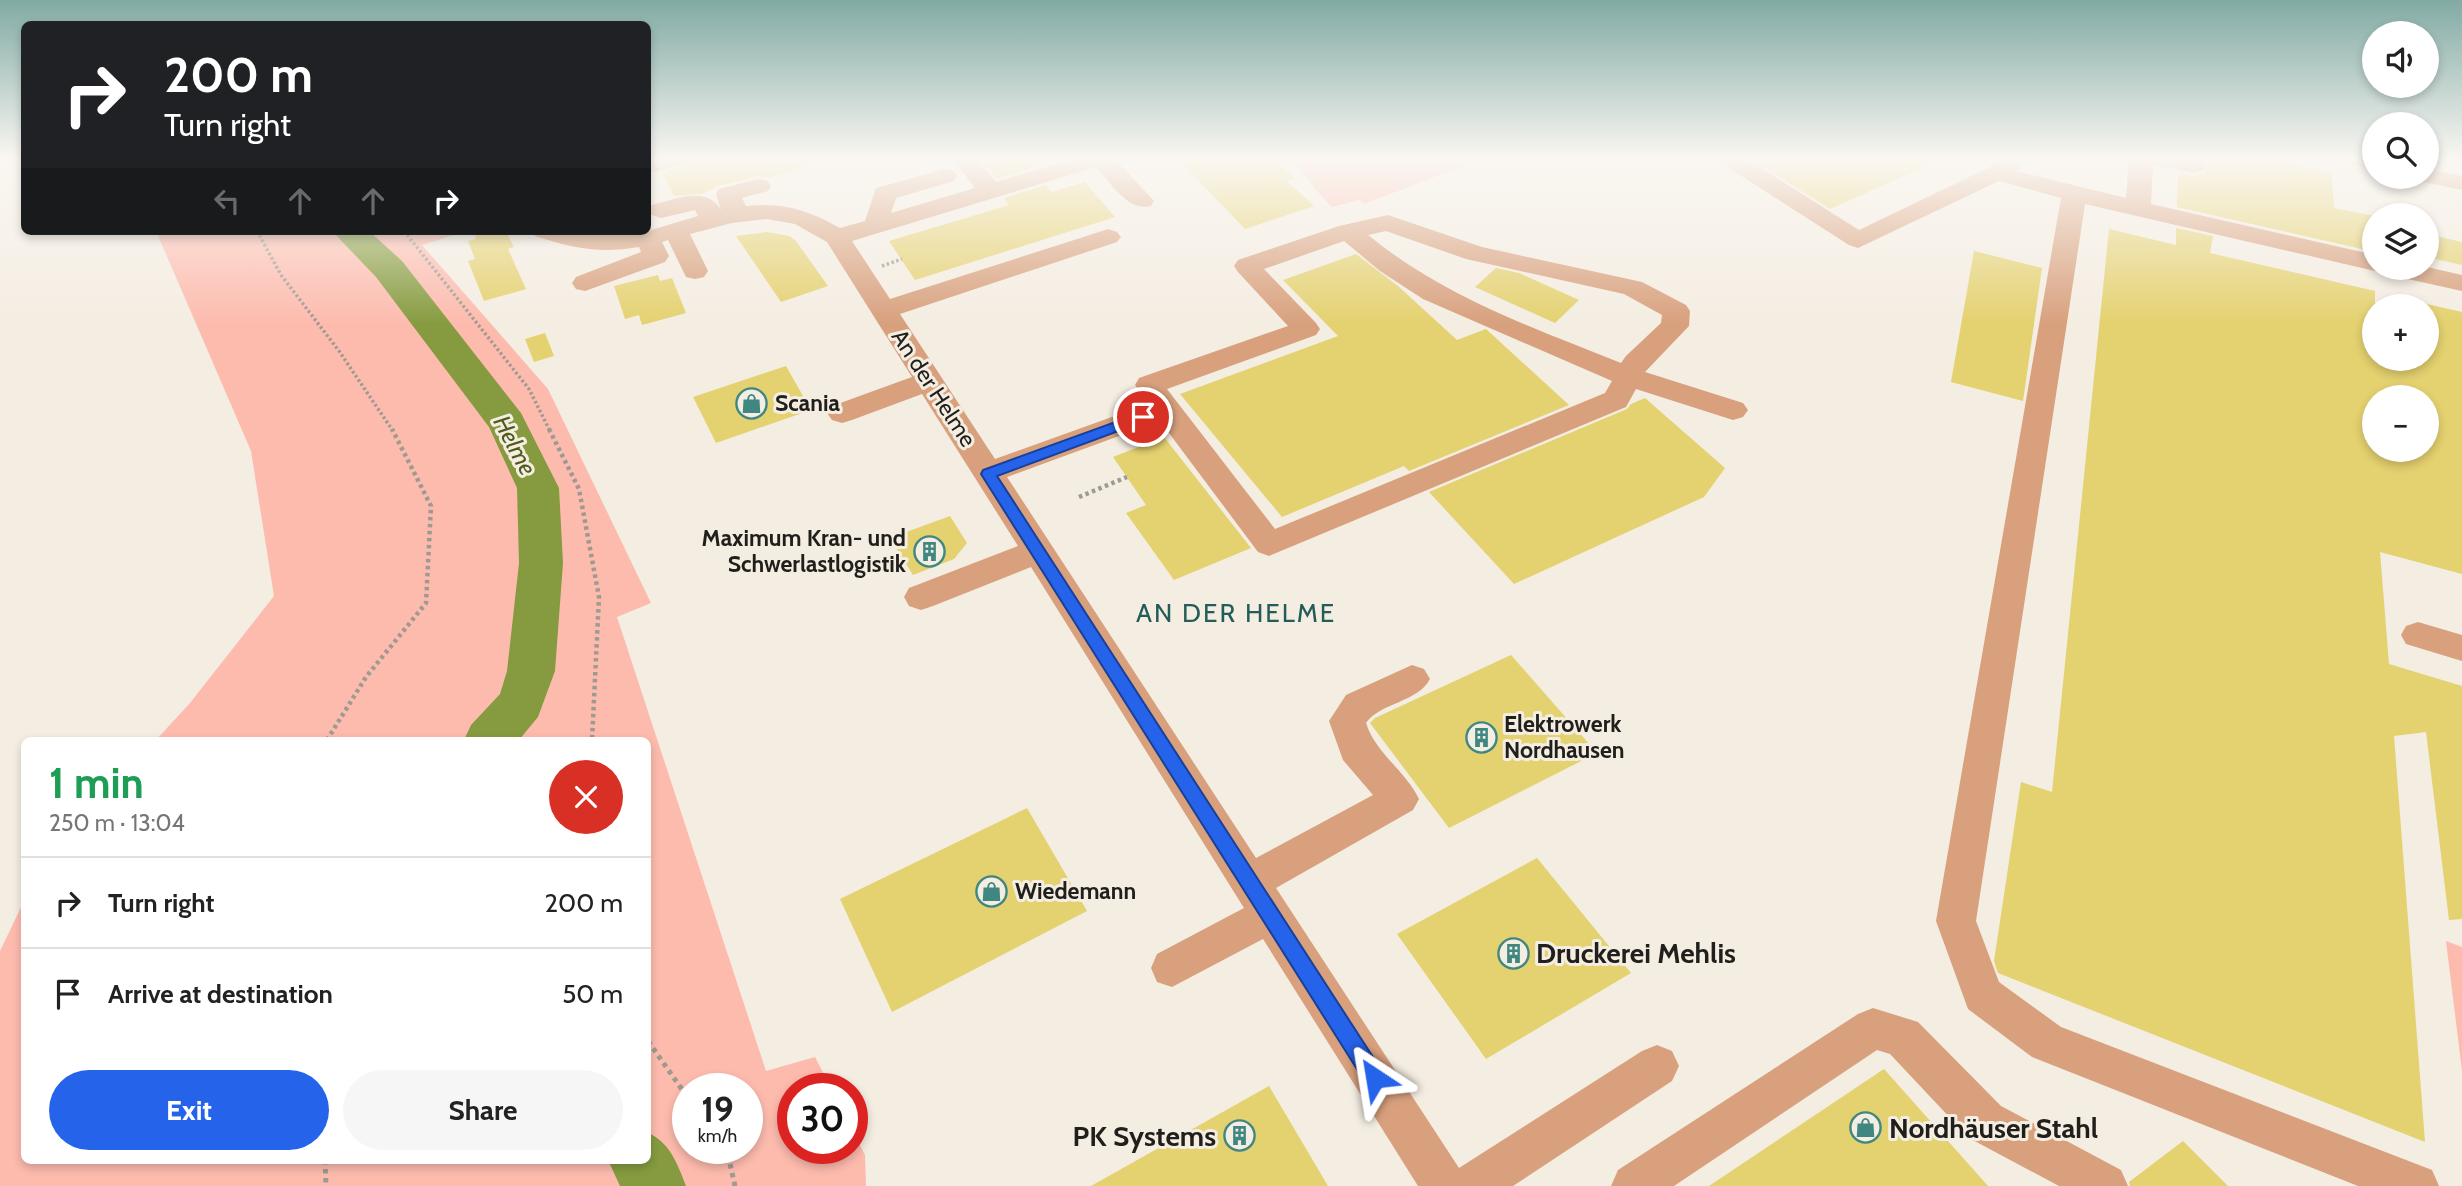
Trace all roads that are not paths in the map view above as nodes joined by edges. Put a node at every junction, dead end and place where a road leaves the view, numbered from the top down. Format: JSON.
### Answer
{"nodes":[{"id":1,"x":726,"y":213,"type":"edge"},
{"id":2,"x":756,"y":213,"type":"edge"},
{"id":3,"x":794,"y":213,"type":"edge"},
{"id":4,"x":878,"y":213,"type":"edge"},
{"id":5,"x":917,"y":213,"type":"edge"},
{"id":6,"x":1816,"y":213,"type":"edge"},
{"id":7,"x":1913,"y":213,"type":"edge"},
{"id":8,"x":2071,"y":213,"type":"edge"},
{"id":9,"x":2153,"y":213,"type":"edge"},
{"id":10,"x":725,"y":218,"type":"junction"},
{"id":11,"x":878,"y":225,"type":"junction"},
{"id":12,"x":662,"y":226,"type":"junction"},
{"id":13,"x":651,"y":230,"type":"edge"},
{"id":14,"x":1348,"y":231,"type":"junction"},
{"id":15,"x":552,"y":235,"type":"edge"},
{"id":16,"x":636,"y":235,"type":"edge"},
{"id":17,"x":837,"y":237,"type":"junction"},
{"id":18,"x":1108,"y":237,"type":"dead end"},
{"id":19,"x":1475,"y":253,"type":"junction"},
{"id":20,"x":2362,"y":261,"type":"edge"},
{"id":21,"x":695,"y":271,"type":"dead end"},
{"id":22,"x":2439,"y":278,"type":"edge"},
{"id":23,"x":585,"y":283,"type":"dead end"},
{"id":24,"x":2462,"y":283,"type":"edge"},
{"id":25,"x":1433,"y":293,"type":"junction"},
{"id":26,"x":884,"y":310,"type":"junction"},
{"id":27,"x":1628,"y":377,"type":"junction"},
{"id":28,"x":929,"y":382,"type":"junction"},
{"id":29,"x":1166,"y":408,"type":"junction"},
{"id":30,"x":1733,"y":410,"type":"dead end"},
{"id":31,"x":842,"y":413,"type":"dead end"},
{"id":32,"x":988,"y":474,"type":"junction"},
{"id":33,"x":1038,"y":551,"type":"junction"},
{"id":34,"x":922,"y":597,"type":"dead end"},
{"id":35,"x":2418,"y":635,"type":"dead end"},
{"id":36,"x":2462,"y":648,"type":"edge"},
{"id":37,"x":1412,"y":679,"type":"dead end"},
{"id":38,"x":1260,"y":898,"type":"junction"},
{"id":39,"x":1172,"y":968,"type":"dead end"},
{"id":40,"x":1657,"y":1066,"type":"dead end"},
{"id":41,"x":1444,"y":1186,"type":"edge"},
{"id":42,"x":1472,"y":1186,"type":"edge"},
{"id":43,"x":1634,"y":1186,"type":"edge"},
{"id":44,"x":2105,"y":1186,"type":"edge"},
{"id":45,"x":2416,"y":1186,"type":"edge"}],
"edges":[{"from":1,"to":10,"type":"street"},
{"from":2,"to":10,"type":"street","name":"An der Helme"},
{"from":3,"to":17,"type":"street","name":"An der Helme"},
{"from":4,"to":11,"type":"street"},
{"from":5,"to":11,"type":"street"},
{"from":6,"to":7,"type":"street"},
{"from":8,"to":45,"type":"street"},
{"from":9,"to":20,"type":"street"},
{"from":10,"to":12,"type":"street","name":"An der Helme"},
{"from":11,"to":17,"type":"street"},
{"from":12,"to":13,"type":"street","name":"An der Helme"},
{"from":12,"to":21,"type":"street"},
{"from":12,"to":23,"type":"street"},
{"from":14,"to":19,"type":"street"},
{"from":14,"to":25,"type":"street"},
{"from":14,"to":29,"type":"street"},
{"from":15,"to":16,"type":"street","name":"An der Helme"},
{"from":17,"to":26,"type":"street","name":"An der Helme"},
{"from":18,"to":26,"type":"street"},
{"from":19,"to":25,"type":"street"},
{"from":19,"to":27,"type":"street"},
{"from":22,"to":24,"type":"street"},
{"from":25,"to":27,"type":"street"},
{"from":26,"to":28,"type":"street","name":"An der Helme"},
{"from":27,"to":29,"type":"street"},
{"from":27,"to":30,"type":"street"},
{"from":28,"to":31,"type":"street"},
{"from":28,"to":32,"type":"street","name":"An der Helme"},
{"from":29,"to":32,"type":"street"},
{"from":32,"to":33,"type":"street","name":"An der Helme"},
{"from":33,"to":34,"type":"street"},
{"from":33,"to":38,"type":"street","name":"An der Helme"},
{"from":35,"to":36,"type":"street"},
{"from":37,"to":38,"type":"street"},
{"from":38,"to":39,"type":"street"},
{"from":38,"to":41,"type":"street","name":"An der Helme"},
{"from":40,"to":42,"type":"street"},
{"from":43,"to":44,"type":"street"}]}
